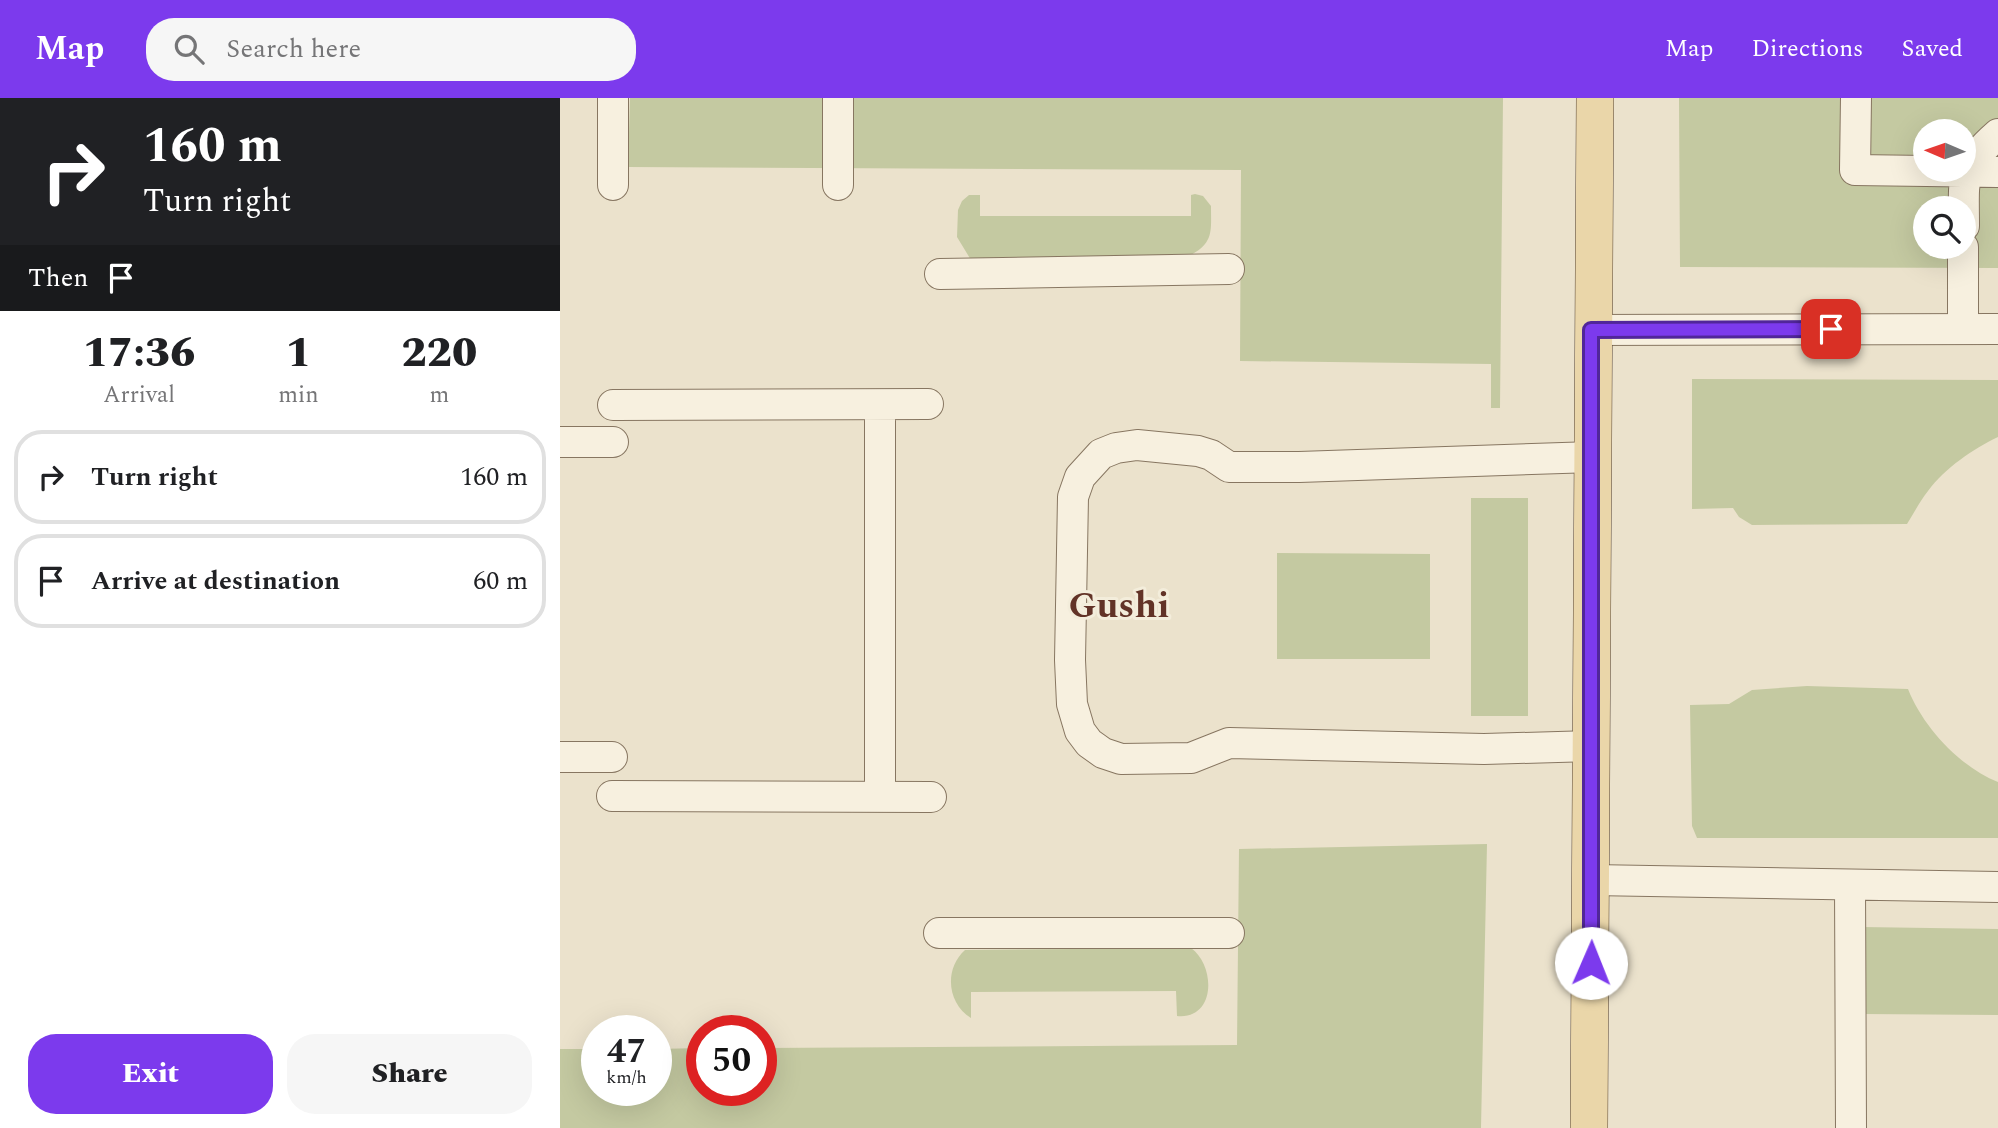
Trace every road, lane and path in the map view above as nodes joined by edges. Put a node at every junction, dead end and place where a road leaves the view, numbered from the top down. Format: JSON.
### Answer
{"nodes":[{"id":1,"x":613,"y":98,"type":"edge"},
{"id":2,"x":838,"y":98,"type":"edge"},
{"id":3,"x":1595,"y":98,"type":"edge"},
{"id":4,"x":1856,"y":98,"type":"edge"},
{"id":5,"x":1998,"y":134,"type":"edge"},
{"id":6,"x":1976,"y":155,"type":"edge"},
{"id":7,"x":1913,"y":171,"type":"edge"},
{"id":8,"x":1976,"y":172,"type":"edge"},
{"id":9,"x":1998,"y":172,"type":"edge"},
{"id":10,"x":613,"y":184,"type":"dead end"},
{"id":11,"x":838,"y":185,"type":"dead end"},
{"id":12,"x":1963,"y":259,"type":"edge"},
{"id":13,"x":1229,"y":269,"type":"dead end"},
{"id":14,"x":940,"y":274,"type":"dead end"},
{"id":15,"x":1963,"y":329,"type":"junction"},
{"id":16,"x":1998,"y":329,"type":"edge"},
{"id":17,"x":1591,"y":330,"type":"junction"},
{"id":18,"x":928,"y":404,"type":"dead end"},
{"id":19,"x":613,"y":405,"type":"dead end"},
{"id":20,"x":880,"y":405,"type":"junction"},
{"id":21,"x":560,"y":442,"type":"edge"},
{"id":22,"x":613,"y":442,"type":"dead end"},
{"id":23,"x":1592,"y":457,"type":"junction"},
{"id":24,"x":1592,"y":746,"type":"junction"},
{"id":25,"x":560,"y":757,"type":"edge"},
{"id":26,"x":612,"y":757,"type":"dead end"},
{"id":27,"x":612,"y":796,"type":"dead end"},
{"id":28,"x":880,"y":796,"type":"junction"},
{"id":29,"x":930,"y":797,"type":"dead end"},
{"id":30,"x":1592,"y":880,"type":"junction"},
{"id":31,"x":1850,"y":884,"type":"junction"},
{"id":32,"x":1998,"y":887,"type":"edge"},
{"id":33,"x":939,"y":933,"type":"dead end"},
{"id":34,"x":1229,"y":933,"type":"dead end"},
{"id":35,"x":1589,"y":1128,"type":"edge"},
{"id":36,"x":1851,"y":1128,"type":"edge"}],
"edges":[{"from":1,"to":10,"type":"street"},
{"from":2,"to":11,"type":"street"},
{"from":3,"to":17,"type":"main road"},
{"from":4,"to":7,"type":"street"},
{"from":5,"to":6,"type":"street"},
{"from":8,"to":9,"type":"street"},
{"from":12,"to":15,"type":"street"},
{"from":13,"to":14,"type":"street"},
{"from":15,"to":16,"type":"street"},
{"from":15,"to":17,"type":"street"},
{"from":17,"to":23,"type":"main road"},
{"from":18,"to":20,"type":"street"},
{"from":19,"to":20,"type":"street"},
{"from":20,"to":28,"type":"street"},
{"from":21,"to":22,"type":"street"},
{"from":23,"to":24,"type":"main road"},
{"from":23,"to":24,"type":"street"},
{"from":24,"to":30,"type":"main road"},
{"from":25,"to":26,"type":"street"},
{"from":27,"to":28,"type":"street"},
{"from":28,"to":29,"type":"street"},
{"from":30,"to":31,"type":"street"},
{"from":30,"to":35,"type":"main road"},
{"from":31,"to":32,"type":"street"},
{"from":31,"to":36,"type":"street"},
{"from":33,"to":34,"type":"street"}]}
